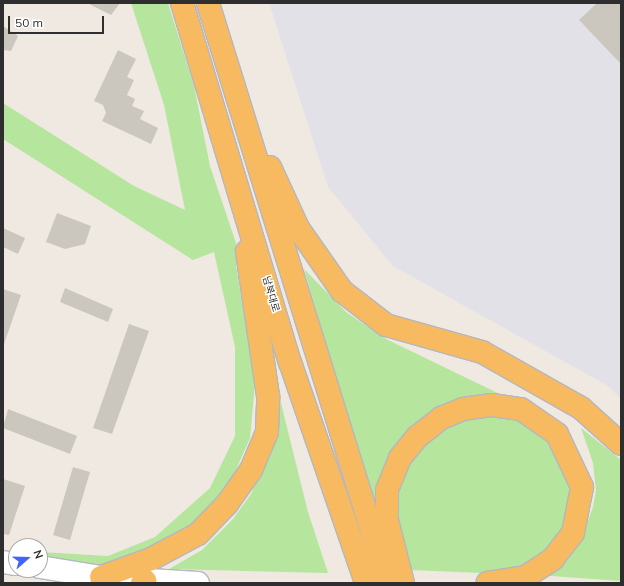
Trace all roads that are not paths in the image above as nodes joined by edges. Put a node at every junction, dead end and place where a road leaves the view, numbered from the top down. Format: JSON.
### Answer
{"nodes":[{"id":1,"x":182,"y":3,"type":"edge"},
{"id":2,"x":208,"y":3,"type":"edge"},
{"id":3,"x":241,"y":109,"type":"junction"},
{"id":4,"x":237,"y":181,"type":"junction"},
{"id":5,"x":621,"y":444,"type":"edge"},
{"id":6,"x":319,"y":450,"type":"junction"},
{"id":7,"x":48,"y":568,"type":"edge"},
{"id":8,"x":101,"y":577,"type":"junction"},
{"id":9,"x":144,"y":582,"type":"edge"},
{"id":10,"x":198,"y":583,"type":"edge"},
{"id":11,"x":355,"y":583,"type":"edge"},
{"id":12,"x":366,"y":583,"type":"edge"},
{"id":13,"x":388,"y":583,"type":"edge"},
{"id":14,"x":403,"y":583,"type":"edge"},
{"id":15,"x":487,"y":583,"type":"edge"}],
"edges":[{"from":1,"to":4,"type":"highway","name":"남북대로"},
{"from":2,"to":3,"type":"highway"},
{"from":3,"to":5,"type":"highway"},
{"from":3,"to":13,"type":"highway"},
{"from":4,"to":6,"type":"highway","name":"남북대로"},
{"from":4,"to":8,"type":"highway"},
{"from":6,"to":11,"type":"highway"},
{"from":6,"to":12,"type":"highway","name":"남북대로"},
{"from":7,"to":8,"type":"main road"},
{"from":8,"to":9,"type":"main road"},
{"from":9,"to":10,"type":"main road"},
{"from":14,"to":15,"type":"highway"}]}
